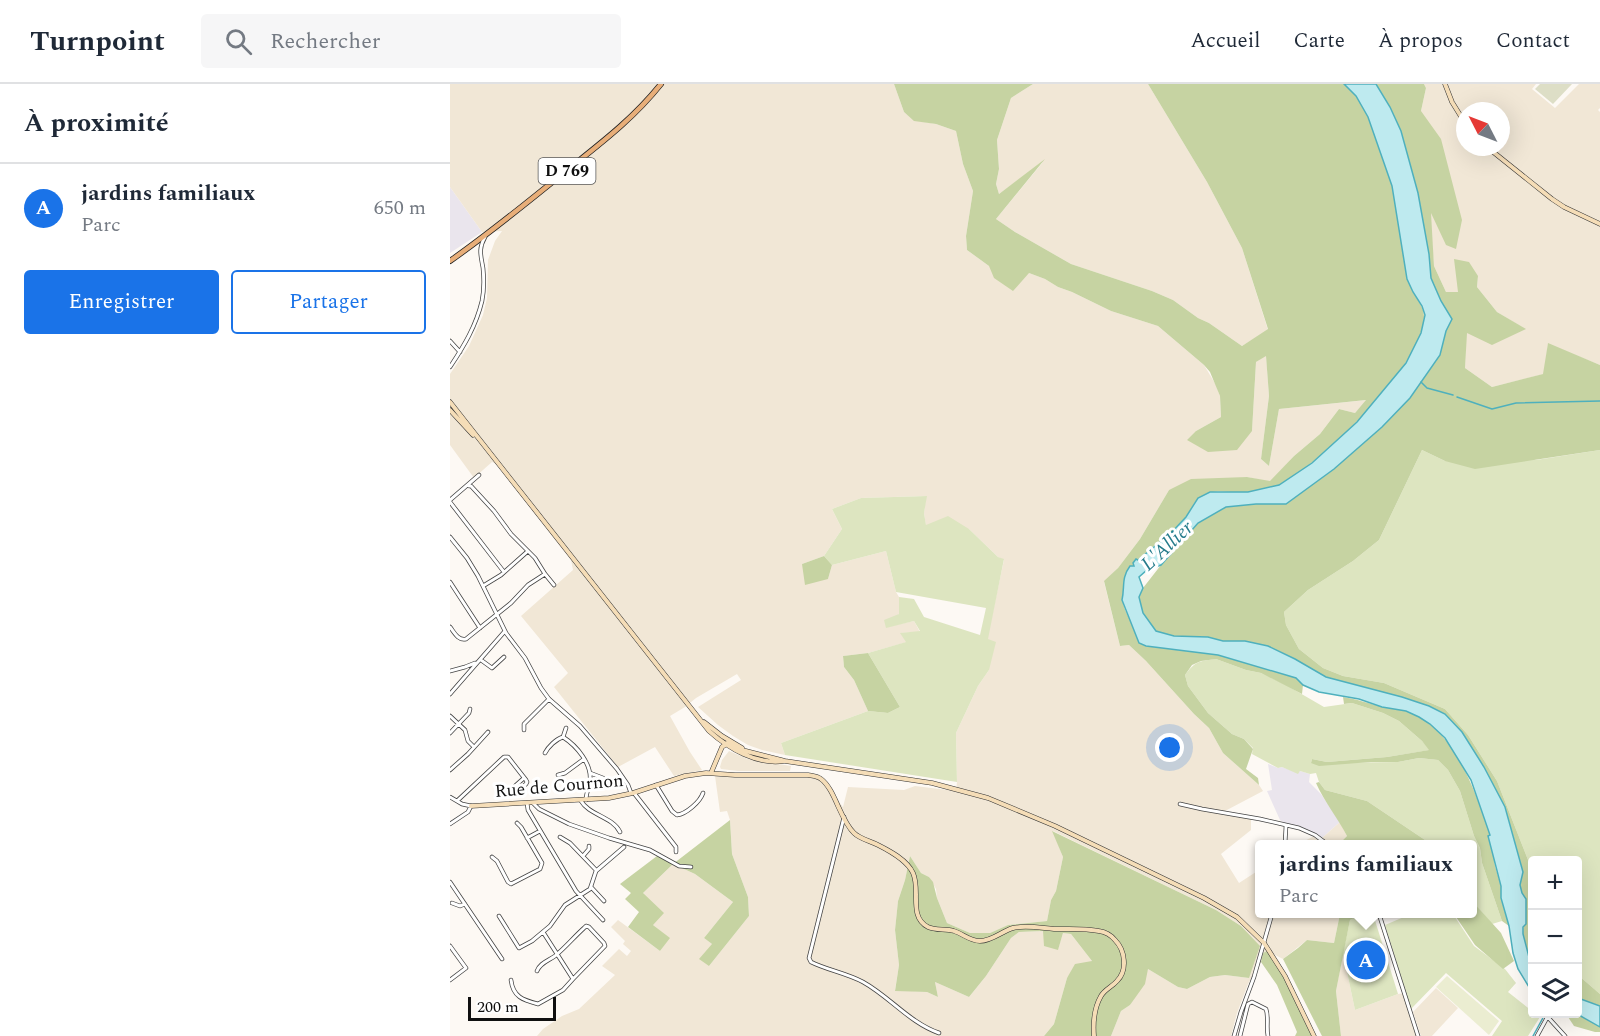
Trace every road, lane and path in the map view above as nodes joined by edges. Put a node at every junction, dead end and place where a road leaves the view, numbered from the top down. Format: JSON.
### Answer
{"nodes":[{"id":1,"x":661,"y":84,"type":"edge"},
{"id":2,"x":1445,"y":84,"type":"edge"},
{"id":3,"x":1456,"y":108,"type":"edge"},
{"id":4,"x":1498,"y":156,"type":"edge"},
{"id":5,"x":1600,"y":224,"type":"edge"},
{"id":6,"x":485,"y":236,"type":"junction"},
{"id":7,"x":450,"y":261,"type":"edge"},
{"id":8,"x":450,"y":341,"type":"edge"},
{"id":9,"x":460,"y":352,"type":"junction"},
{"id":10,"x":450,"y":367,"type":"edge"},
{"id":11,"x":450,"y":402,"type":"edge"},
{"id":12,"x":450,"y":410,"type":"edge"},
{"id":13,"x":482,"y":444,"type":"junction"},
{"id":14,"x":479,"y":475,"type":"dead end"},
{"id":15,"x":469,"y":486,"type":"junction"},
{"id":16,"x":450,"y":501,"type":"edge"},
{"id":17,"x":450,"y":537,"type":"edge"},
{"id":18,"x":528,"y":551,"type":"junction"},
{"id":19,"x":504,"y":572,"type":"junction"},
{"id":20,"x":545,"y":574,"type":"junction"},
{"id":21,"x":450,"y":582,"type":"edge"},
{"id":22,"x":554,"y":585,"type":"dead end"},
{"id":23,"x":483,"y":586,"type":"junction"},
{"id":24,"x":497,"y":614,"type":"junction"},
{"id":25,"x":450,"y":627,"type":"edge"},
{"id":26,"x":480,"y":628,"type":"junction"},
{"id":27,"x":505,"y":631,"type":"junction"},
{"id":28,"x":504,"y":657,"type":"dead end"},
{"id":29,"x":478,"y":661,"type":"junction"},
{"id":30,"x":465,"y":668,"type":"junction"},
{"id":31,"x":456,"y":670,"type":"junction"},
{"id":32,"x":450,"y":671,"type":"edge"},
{"id":33,"x":468,"y":672,"type":"junction"},
{"id":34,"x":464,"y":678,"type":"junction"},
{"id":35,"x":450,"y":694,"type":"edge"},
{"id":36,"x":549,"y":699,"type":"junction"},
{"id":37,"x":470,"y":709,"type":"dead end"},
{"id":38,"x":450,"y":716,"type":"edge"},
{"id":39,"x":458,"y":724,"type":"junction"},
{"id":40,"x":566,"y":728,"type":"dead end"},
{"id":41,"x":524,"y":730,"type":"dead end"},
{"id":42,"x":488,"y":732,"type":"dead end"},
{"id":43,"x":450,"y":733,"type":"edge"},
{"id":44,"x":563,"y":738,"type":"junction"},
{"id":45,"x":727,"y":742,"type":"junction"},
{"id":46,"x":474,"y":747,"type":"junction"},
{"id":47,"x":545,"y":753,"type":"dead end"},
{"id":48,"x":584,"y":759,"type":"junction"},
{"id":49,"x":785,"y":761,"type":"junction"},
{"id":50,"x":715,"y":765,"type":"junction"},
{"id":51,"x":450,"y":770,"type":"edge"},
{"id":52,"x":590,"y":773,"type":"junction"},
{"id":53,"x":708,"y":773,"type":"junction"},
{"id":54,"x":717,"y":773,"type":"junction"},
{"id":55,"x":558,"y":775,"type":"dead end"},
{"id":56,"x":524,"y":778,"type":"dead end"},
{"id":57,"x":590,"y":784,"type":"junction"},
{"id":58,"x":656,"y":785,"type":"junction"},
{"id":59,"x":632,"y":793,"type":"junction"},
{"id":60,"x":703,"y":793,"type":"dead end"},
{"id":61,"x":450,"y":797,"type":"edge"},
{"id":62,"x":584,"y":800,"type":"junction"},
{"id":63,"x":457,"y":801,"type":"junction"},
{"id":64,"x":527,"y":803,"type":"junction"},
{"id":65,"x":533,"y":803,"type":"junction"},
{"id":66,"x":1180,"y":804,"type":"dead end"},
{"id":67,"x":471,"y":806,"type":"junction"},
{"id":68,"x":844,"y":818,"type":"junction"},
{"id":69,"x":517,"y":823,"type":"dead end"},
{"id":70,"x":450,"y":824,"type":"edge"},
{"id":71,"x":1286,"y":826,"type":"junction"},
{"id":72,"x":540,"y":831,"type":"junction"},
{"id":73,"x":620,"y":832,"type":"dead end"},
{"id":74,"x":550,"y":837,"type":"dead end"},
{"id":75,"x":560,"y":837,"type":"dead end"},
{"id":76,"x":527,"y":838,"type":"junction"},
{"id":77,"x":545,"y":839,"type":"junction"},
{"id":78,"x":1285,"y":840,"type":"edge"},
{"id":79,"x":1322,"y":840,"type":"edge"},
{"id":80,"x":589,"y":846,"type":"dead end"},
{"id":81,"x":624,"y":847,"type":"dead end"},
{"id":82,"x":676,"y":852,"type":"dead end"},
{"id":83,"x":583,"y":856,"type":"junction"},
{"id":84,"x":492,"y":857,"type":"dead end"},
{"id":85,"x":691,"y":867,"type":"dead end"},
{"id":86,"x":596,"y":871,"type":"junction"},
{"id":87,"x":450,"y":882,"type":"edge"},
{"id":88,"x":591,"y":887,"type":"junction"},
{"id":89,"x":580,"y":894,"type":"junction"},
{"id":90,"x":604,"y":902,"type":"dead end"},
{"id":91,"x":453,"y":903,"type":"dead end"},
{"id":92,"x":465,"y":904,"type":"junction"},
{"id":93,"x":499,"y":916,"type":"dead end"},
{"id":94,"x":1271,"y":918,"type":"edge"},
{"id":95,"x":1380,"y":918,"type":"edge"},
{"id":96,"x":603,"y":920,"type":"dead end"},
{"id":97,"x":543,"y":932,"type":"junction"},
{"id":98,"x":1264,"y":943,"type":"junction"},
{"id":99,"x":450,"y":946,"type":"edge"},
{"id":100,"x":556,"y":954,"type":"junction"},
{"id":101,"x":502,"y":959,"type":"dead end"},
{"id":102,"x":537,"y":971,"type":"dead end"},
{"id":103,"x":573,"y":979,"type":"junction"},
{"id":104,"x":450,"y":980,"type":"edge"},
{"id":105,"x":512,"y":980,"type":"dead end"},
{"id":106,"x":1545,"y":1018,"type":"edge"},
{"id":107,"x":1549,"y":1018,"type":"edge"},
{"id":108,"x":1554,"y":1023,"type":"junction"},
{"id":109,"x":1541,"y":1029,"type":"junction"},
{"id":110,"x":939,"y":1033,"type":"dead end"},
{"id":111,"x":1094,"y":1036,"type":"edge"},
{"id":112,"x":1234,"y":1036,"type":"edge"},
{"id":113,"x":1240,"y":1036,"type":"edge"},
{"id":114,"x":1268,"y":1036,"type":"edge"},
{"id":115,"x":1314,"y":1036,"type":"edge"},
{"id":116,"x":1418,"y":1036,"type":"edge"},
{"id":117,"x":1537,"y":1036,"type":"edge"},
{"id":118,"x":1565,"y":1036,"type":"edge"}],
"edges":[{"from":1,"to":6,"type":"main road","number":"D 769"},
{"from":2,"to":3,"type":"main road"},
{"from":4,"to":5,"type":"main road"},
{"from":6,"to":7,"type":"main road","number":"D 769"},
{"from":6,"to":9,"type":"street"},
{"from":8,"to":9,"type":"street"},
{"from":9,"to":10,"type":"street"},
{"from":11,"to":13,"type":"main road"},
{"from":12,"to":13,"type":"main road"},
{"from":13,"to":45,"type":"main road"},
{"from":14,"to":15,"type":"street"},
{"from":15,"to":16,"type":"street"},
{"from":15,"to":18,"type":"street"},
{"from":16,"to":19,"type":"street"},
{"from":17,"to":23,"type":"street"},
{"from":18,"to":19,"type":"street"},
{"from":18,"to":20,"type":"street"},
{"from":19,"to":23,"type":"street"},
{"from":20,"to":22,"type":"street"},
{"from":20,"to":24,"type":"street"},
{"from":21,"to":26,"type":"street"},
{"from":23,"to":24,"type":"street"},
{"from":24,"to":26,"type":"street"},
{"from":24,"to":27,"type":"street"},
{"from":25,"to":26,"type":"street"},
{"from":27,"to":29,"type":"street"},
{"from":27,"to":36,"type":"street"},
{"from":28,"to":29,"type":"street"},
{"from":29,"to":30,"type":"street"},
{"from":29,"to":33,"type":"street"},
{"from":30,"to":31,"type":"street"},
{"from":30,"to":33,"type":"street"},
{"from":31,"to":32,"type":"street"},
{"from":31,"to":34,"type":"street"},
{"from":33,"to":34,"type":"street"},
{"from":34,"to":35,"type":"street"},
{"from":36,"to":41,"type":"street"},
{"from":36,"to":59,"type":"street"},
{"from":37,"to":39,"type":"street"},
{"from":38,"to":39,"type":"street"},
{"from":39,"to":43,"type":"street"},
{"from":39,"to":46,"type":"street"},
{"from":40,"to":44,"type":"street"},
{"from":42,"to":46,"type":"street"},
{"from":44,"to":47,"type":"street"},
{"from":44,"to":48,"type":"street"},
{"from":45,"to":49,"type":"main road"},
{"from":45,"to":49,"type":"main road"},
{"from":45,"to":50,"type":"main road"},
{"from":46,"to":51,"type":"street"},
{"from":48,"to":52,"type":"street"},
{"from":48,"to":55,"type":"street"},
{"from":49,"to":98,"type":"main road"},
{"from":50,"to":53,"type":"main road"},
{"from":50,"to":54,"type":"main road"},
{"from":52,"to":57,"type":"street"},
{"from":52,"to":57,"type":"street"},
{"from":53,"to":54,"type":"main road","name":"Rue de Cournon"},
{"from":53,"to":58,"type":"main road","name":"Rue de Cournon"},
{"from":54,"to":68,"type":"main road","name":"Rue de Cournon"},
{"from":56,"to":63,"type":"street"},
{"from":57,"to":62,"type":"street"},
{"from":58,"to":59,"type":"main road","name":"Rue de Cournon"},
{"from":58,"to":60,"type":"street"},
{"from":59,"to":62,"type":"main road","name":"Rue de Cournon"},
{"from":59,"to":82,"type":"street"},
{"from":61,"to":63,"type":"street","name":"Rue de Cournon"},
{"from":62,"to":65,"type":"main road","name":"Rue de Cournon"},
{"from":62,"to":73,"type":"street"},
{"from":63,"to":67,"type":"street","name":"Rue de Cournon"},
{"from":64,"to":65,"type":"main road","name":"Rue de Cournon"},
{"from":64,"to":67,"type":"main road","name":"Rue de Cournon"},
{"from":64,"to":72,"type":"street"},
{"from":65,"to":85,"type":"street"},
{"from":66,"to":71,"type":"street"},
{"from":67,"to":70,"type":"street"},
{"from":68,"to":110,"type":"street"},
{"from":68,"to":111,"type":"main road"},
{"from":69,"to":76,"type":"street"},
{"from":71,"to":78,"type":"street"},
{"from":71,"to":79,"type":"street"},
{"from":72,"to":76,"type":"street"},
{"from":72,"to":77,"type":"street"},
{"from":74,"to":77,"type":"street"},
{"from":75,"to":83,"type":"street"},
{"from":76,"to":84,"type":"street"},
{"from":77,"to":89,"type":"street"},
{"from":80,"to":83,"type":"street"},
{"from":81,"to":86,"type":"street"},
{"from":83,"to":86,"type":"street"},
{"from":86,"to":88,"type":"street"},
{"from":87,"to":92,"type":"street"},
{"from":88,"to":89,"type":"street"},
{"from":88,"to":90,"type":"street"},
{"from":89,"to":96,"type":"street"},
{"from":89,"to":97,"type":"street"},
{"from":91,"to":92,"type":"street"},
{"from":92,"to":101,"type":"street"},
{"from":93,"to":97,"type":"street"},
{"from":94,"to":98,"type":"street"},
{"from":95,"to":116,"type":"street"},
{"from":97,"to":100,"type":"street"},
{"from":98,"to":112,"type":"street"},
{"from":98,"to":115,"type":"main road"},
{"from":99,"to":104,"type":"street"},
{"from":100,"to":102,"type":"street"},
{"from":100,"to":103,"type":"street"},
{"from":100,"to":103,"type":"street"},
{"from":103,"to":105,"type":"street"},
{"from":106,"to":109,"type":"street"},
{"from":107,"to":108,"type":"street"},
{"from":108,"to":109,"type":"street"},
{"from":108,"to":118,"type":"street"},
{"from":109,"to":117,"type":"street"},
{"from":113,"to":114,"type":"street"}]}
